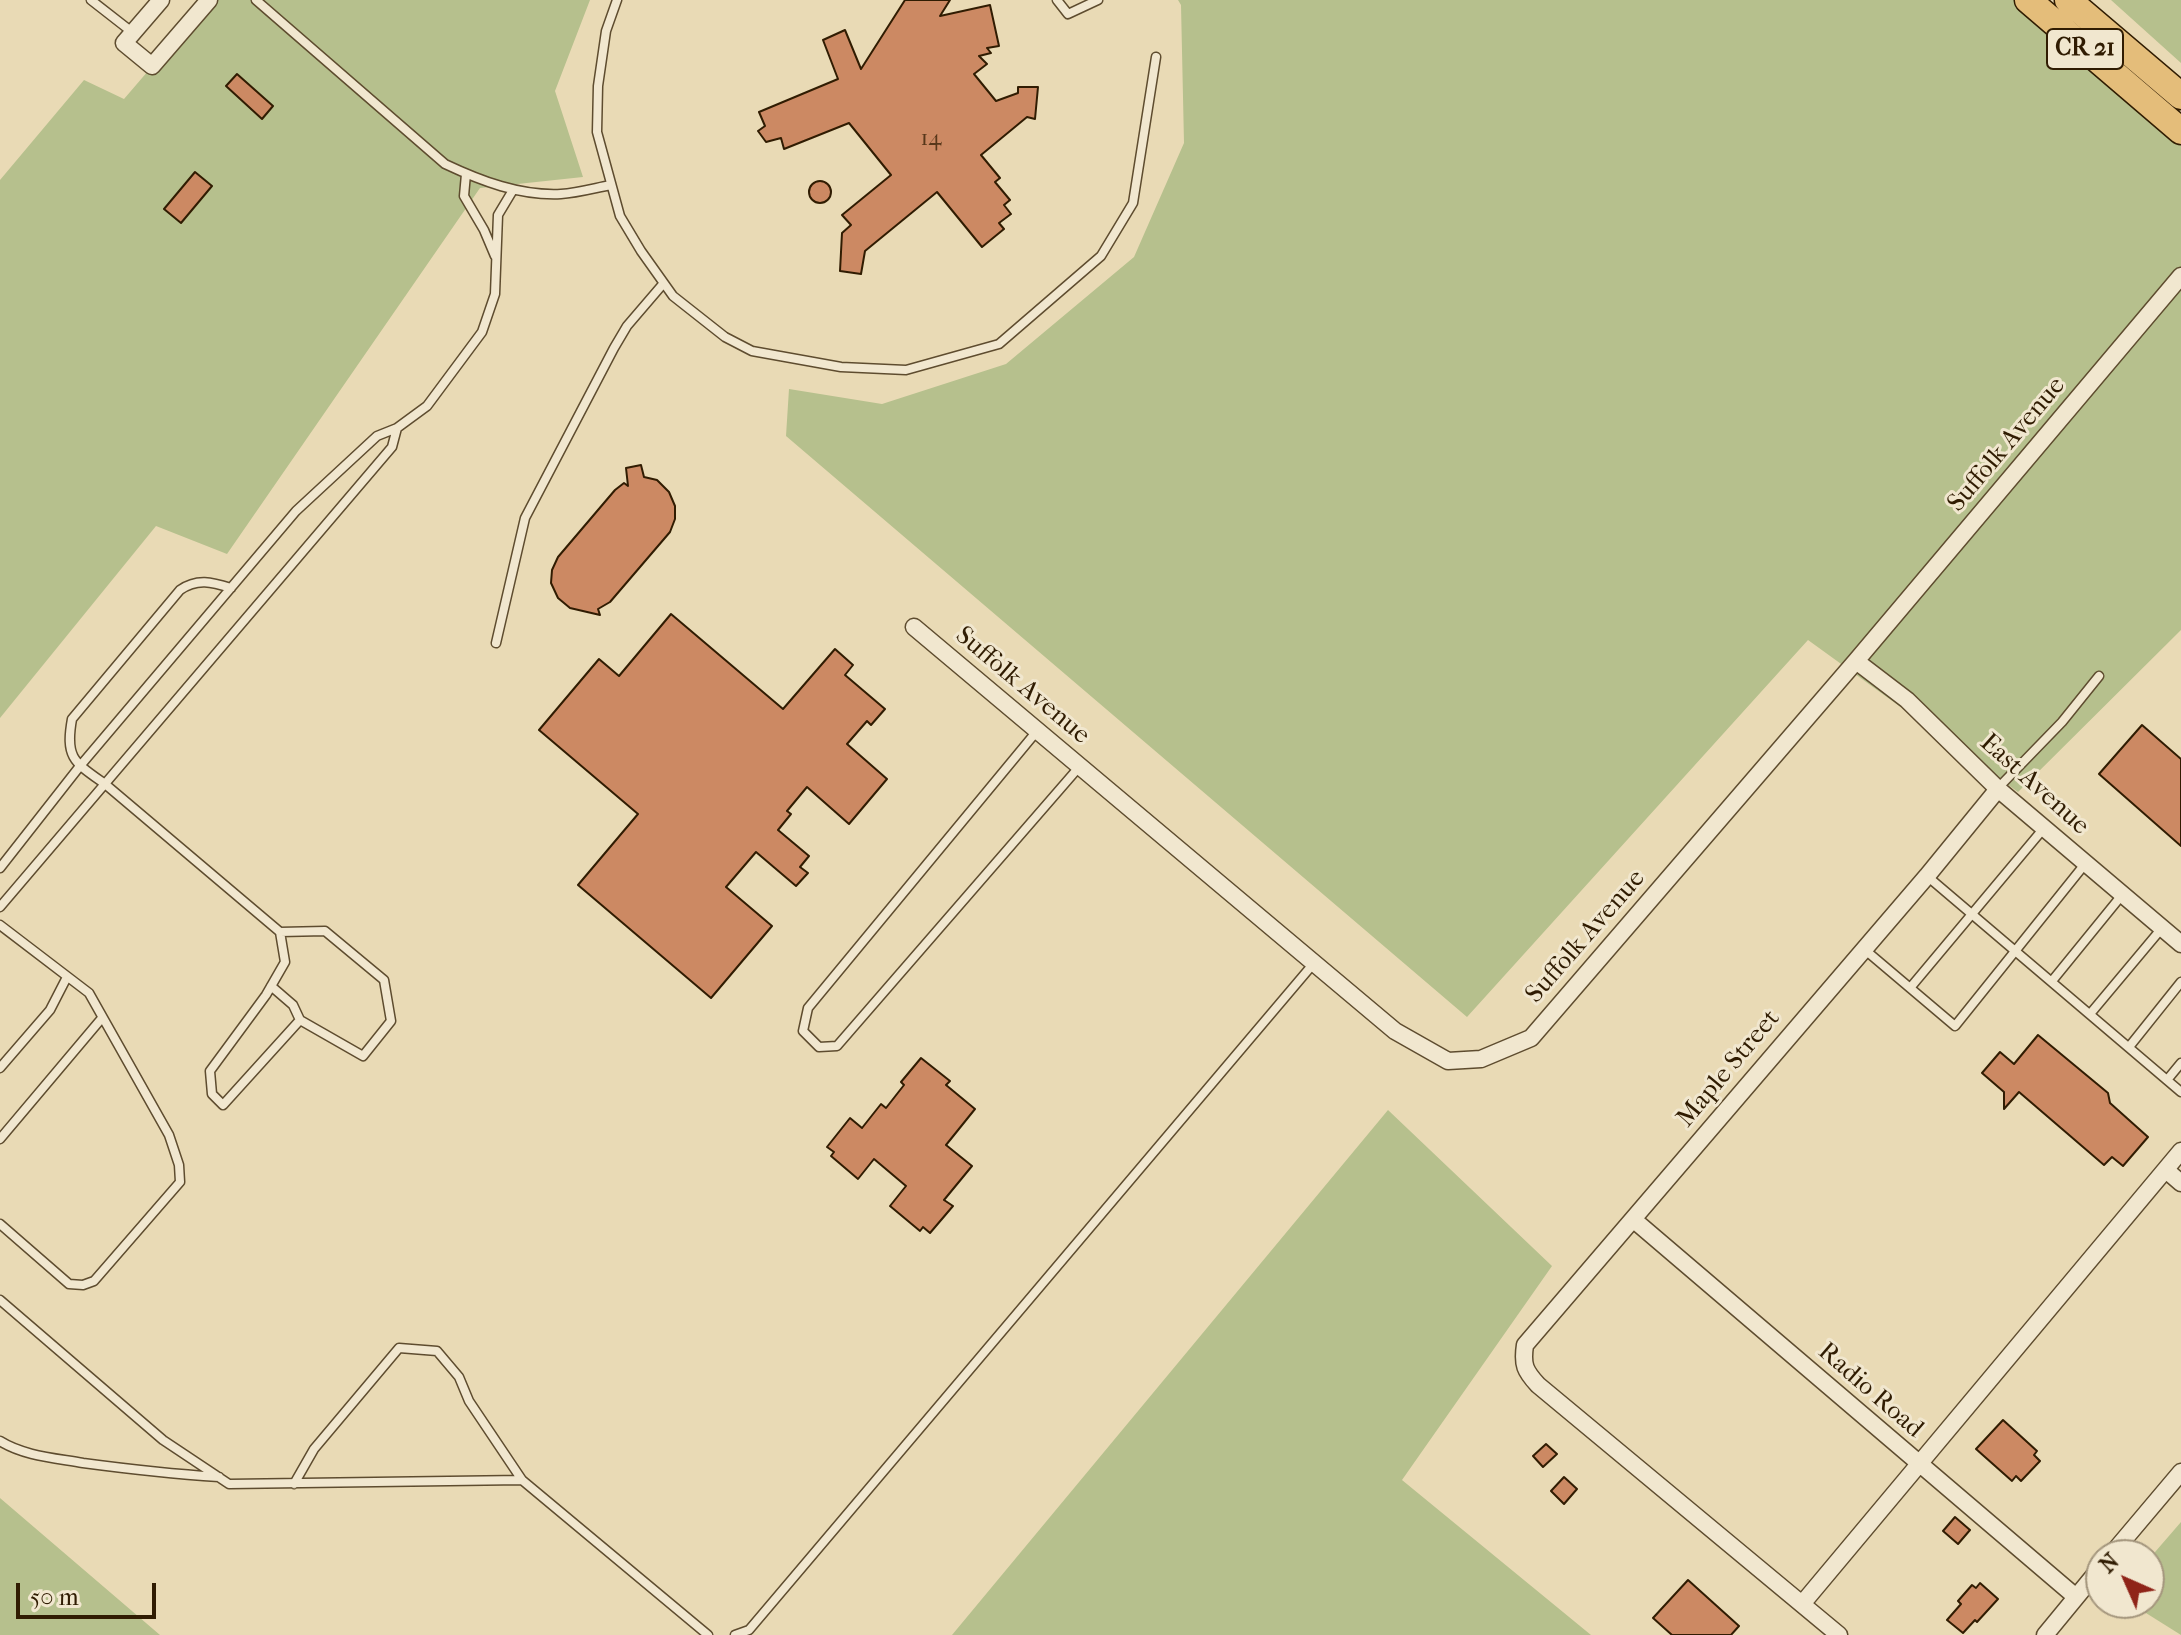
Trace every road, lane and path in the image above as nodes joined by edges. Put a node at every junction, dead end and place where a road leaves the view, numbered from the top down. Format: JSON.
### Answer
{"nodes":[{"id":1,"x":91,"y":0,"type":"edge"},
{"id":2,"x":161,"y":0,"type":"edge"},
{"id":3,"x":209,"y":0,"type":"edge"},
{"id":4,"x":256,"y":0,"type":"edge"},
{"id":5,"x":617,"y":0,"type":"edge"},
{"id":6,"x":1057,"y":0,"type":"edge"},
{"id":7,"x":1098,"y":0,"type":"edge"},
{"id":8,"x":2028,"y":0,"type":"edge"},
{"id":9,"x":2068,"y":0,"type":"edge"},
{"id":10,"x":133,"y":33,"type":"junction"},
{"id":11,"x":1156,"y":57,"type":"dead end"},
{"id":12,"x":2181,"y":96,"type":"edge"},
{"id":13,"x":2181,"y":131,"type":"edge"},
{"id":14,"x":466,"y":174,"type":"junction"},
{"id":15,"x":611,"y":185,"type":"junction"},
{"id":16,"x":513,"y":190,"type":"junction"},
{"id":17,"x":497,"y":260,"type":"junction"},
{"id":18,"x":2181,"y":276,"type":"edge"},
{"id":19,"x":663,"y":284,"type":"junction"},
{"id":20,"x":397,"y":428,"type":"junction"},
{"id":21,"x":231,"y":588,"type":"junction"},
{"id":22,"x":914,"y":627,"type":"dead end"},
{"id":23,"x":496,"y":643,"type":"dead end"},
{"id":24,"x":1856,"y":661,"type":"junction"},
{"id":25,"x":2099,"y":676,"type":"dead end"},
{"id":26,"x":1038,"y":731,"type":"junction"},
{"id":27,"x":80,"y":766,"type":"junction"},
{"id":28,"x":1080,"y":766,"type":"junction"},
{"id":29,"x":105,"y":784,"type":"junction"},
{"id":30,"x":1998,"y":789,"type":"junction"},
{"id":31,"x":2044,"y":828,"type":"junction"},
{"id":32,"x":2086,"y":863,"type":"junction"},
{"id":33,"x":0,"y":868,"type":"edge"},
{"id":34,"x":1927,"y":876,"type":"junction"},
{"id":35,"x":2122,"y":894,"type":"junction"},
{"id":36,"x":0,"y":907,"type":"edge"},
{"id":37,"x":1972,"y":914,"type":"junction"},
{"id":38,"x":0,"y":925,"type":"edge"},
{"id":39,"x":2162,"y":928,"type":"junction"},
{"id":40,"x":280,"y":932,"type":"junction"},
{"id":41,"x":2181,"y":944,"type":"edge"},
{"id":42,"x":1864,"y":949,"type":"junction"},
{"id":43,"x":2016,"y":950,"type":"junction"},
{"id":44,"x":1314,"y":963,"type":"junction"},
{"id":45,"x":67,"y":977,"type":"junction"},
{"id":46,"x":2052,"y":981,"type":"junction"},
{"id":47,"x":2181,"y":982,"type":"edge"},
{"id":48,"x":271,"y":986,"type":"junction"},
{"id":49,"x":1910,"y":988,"type":"junction"},
{"id":50,"x":2090,"y":1014,"type":"junction"},
{"id":51,"x":102,"y":1018,"type":"junction"},
{"id":52,"x":300,"y":1020,"type":"junction"},
{"id":53,"x":2129,"y":1047,"type":"junction"},
{"id":54,"x":2181,"y":1063,"type":"edge"},
{"id":55,"x":0,"y":1068,"type":"edge"},
{"id":56,"x":2167,"y":1080,"type":"junction"},
{"id":57,"x":2181,"y":1092,"type":"edge"},
{"id":58,"x":0,"y":1139,"type":"edge"},
{"id":59,"x":2181,"y":1151,"type":"edge"},
{"id":60,"x":2166,"y":1170,"type":"junction"},
{"id":61,"x":2181,"y":1183,"type":"edge"},
{"id":62,"x":1634,"y":1220,"type":"junction"},
{"id":63,"x":0,"y":1224,"type":"edge"},
{"id":64,"x":0,"y":1300,"type":"edge"},
{"id":65,"x":0,"y":1441,"type":"edge"},
{"id":66,"x":1918,"y":1465,"type":"junction"},
{"id":67,"x":2181,"y":1472,"type":"edge"},
{"id":68,"x":219,"y":1477,"type":"junction"},
{"id":69,"x":522,"y":1480,"type":"junction"},
{"id":70,"x":294,"y":1484,"type":"junction"},
{"id":71,"x":2124,"y":1539,"type":"edge"},
{"id":72,"x":2085,"y":1586,"type":"edge"},
{"id":73,"x":2076,"y":1597,"type":"junction"},
{"id":74,"x":1802,"y":1604,"type":"junction"},
{"id":75,"x":708,"y":1635,"type":"edge"},
{"id":76,"x":735,"y":1635,"type":"edge"},
{"id":77,"x":1839,"y":1635,"type":"edge"},
{"id":78,"x":2045,"y":1635,"type":"edge"}],
"edges":[{"from":1,"to":10,"type":"lane"},
{"from":2,"to":10,"type":"street"},
{"from":3,"to":10,"type":"street"},
{"from":4,"to":14,"type":"lane"},
{"from":5,"to":15,"type":"lane"},
{"from":6,"to":7,"type":"lane"},
{"from":8,"to":13,"type":"main road","number":"CR 21"},
{"from":9,"to":12,"type":"main road","number":"CR 21"},
{"from":11,"to":19,"type":"lane"},
{"from":14,"to":16,"type":"lane"},
{"from":14,"to":17,"type":"lane"},
{"from":15,"to":16,"type":"lane"},
{"from":15,"to":19,"type":"lane"},
{"from":16,"to":17,"type":"lane"},
{"from":17,"to":20,"type":"lane"},
{"from":18,"to":24,"type":"street","name":"Suffolk Avenue"},
{"from":19,"to":23,"type":"lane"},
{"from":20,"to":21,"type":"lane"},
{"from":20,"to":29,"type":"lane"},
{"from":21,"to":27,"type":"lane"},
{"from":21,"to":27,"type":"lane"},
{"from":22,"to":26,"type":"street","name":"Suffolk Avenue"},
{"from":24,"to":30,"type":"street","name":"East Avenue"},
{"from":24,"to":44,"type":"street","name":"Suffolk Avenue"},
{"from":25,"to":30,"type":"lane"},
{"from":26,"to":28,"type":"street","name":"Suffolk Avenue"},
{"from":26,"to":28,"type":"lane"},
{"from":27,"to":29,"type":"lane"},
{"from":27,"to":33,"type":"lane"},
{"from":28,"to":44,"type":"street","name":"Suffolk Avenue"},
{"from":29,"to":36,"type":"lane"},
{"from":29,"to":40,"type":"lane"},
{"from":30,"to":31,"type":"street","name":"East Avenue"},
{"from":30,"to":34,"type":"street","name":"Maple Street"},
{"from":31,"to":32,"type":"street","name":"East Avenue"},
{"from":31,"to":37,"type":"lane"},
{"from":32,"to":35,"type":"street","name":"East Avenue"},
{"from":32,"to":43,"type":"lane"},
{"from":34,"to":37,"type":"lane"},
{"from":34,"to":42,"type":"street","name":"Maple Street"},
{"from":35,"to":39,"type":"street","name":"East Avenue"},
{"from":35,"to":46,"type":"lane"},
{"from":37,"to":43,"type":"lane"},
{"from":37,"to":49,"type":"lane"},
{"from":38,"to":45,"type":"lane"},
{"from":39,"to":41,"type":"street","name":"East Avenue"},
{"from":39,"to":50,"type":"lane"},
{"from":40,"to":48,"type":"lane"},
{"from":40,"to":52,"type":"lane"},
{"from":42,"to":49,"type":"lane"},
{"from":42,"to":62,"type":"street","name":"Maple Street"},
{"from":43,"to":46,"type":"lane"},
{"from":43,"to":49,"type":"lane"},
{"from":44,"to":76,"type":"lane"},
{"from":45,"to":51,"type":"lane"},
{"from":45,"to":55,"type":"lane"},
{"from":46,"to":50,"type":"lane"},
{"from":47,"to":53,"type":"lane"},
{"from":48,"to":52,"type":"lane"},
{"from":48,"to":52,"type":"lane"},
{"from":50,"to":53,"type":"lane"},
{"from":51,"to":58,"type":"lane"},
{"from":51,"to":63,"type":"lane"},
{"from":53,"to":56,"type":"lane"},
{"from":54,"to":56,"type":"lane"},
{"from":56,"to":57,"type":"lane"},
{"from":59,"to":60,"type":"street"},
{"from":60,"to":61,"type":"street"},
{"from":60,"to":66,"type":"street"},
{"from":62,"to":66,"type":"street","name":"Radio Road"},
{"from":62,"to":74,"type":"street","name":"Maple Street"},
{"from":64,"to":68,"type":"lane"},
{"from":65,"to":68,"type":"lane"},
{"from":66,"to":73,"type":"street","name":"Radio Road"},
{"from":66,"to":74,"type":"street"},
{"from":67,"to":71,"type":"street"},
{"from":68,"to":70,"type":"lane"},
{"from":69,"to":70,"type":"lane"},
{"from":69,"to":70,"type":"lane"},
{"from":69,"to":75,"type":"lane"},
{"from":72,"to":73,"type":"street"},
{"from":73,"to":78,"type":"street"},
{"from":74,"to":77,"type":"street"}]}
